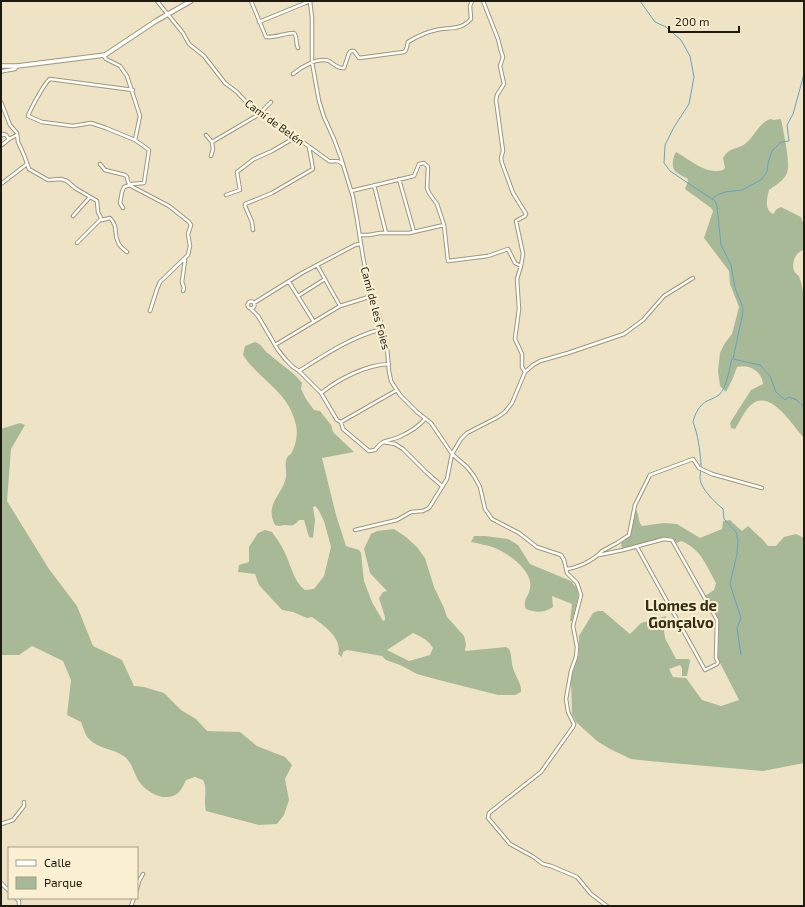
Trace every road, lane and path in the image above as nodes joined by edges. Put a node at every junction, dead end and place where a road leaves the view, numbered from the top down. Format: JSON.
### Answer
{"nodes":[{"id":1,"x":157,"y":1,"type":"edge"},
{"id":2,"x":191,"y":1,"type":"edge"},
{"id":3,"x":251,"y":1,"type":"edge"},
{"id":4,"x":310,"y":1,"type":"edge"},
{"id":5,"x":472,"y":1,"type":"edge"},
{"id":6,"x":483,"y":1,"type":"edge"},
{"id":7,"x":167,"y":14,"type":"junction"},
{"id":8,"x":259,"y":22,"type":"junction"},
{"id":9,"x":298,"y":48,"type":"dead end"},
{"id":10,"x":104,"y":56,"type":"junction"},
{"id":11,"x":312,"y":62,"type":"junction"},
{"id":12,"x":1,"y":66,"type":"edge"},
{"id":13,"x":17,"y":66,"type":"junction"},
{"id":14,"x":1,"y":72,"type":"edge"},
{"id":15,"x":293,"y":74,"type":"dead end"},
{"id":16,"x":133,"y":90,"type":"junction"},
{"id":17,"x":1,"y":102,"type":"edge"},
{"id":18,"x":270,"y":102,"type":"dead end"},
{"id":19,"x":262,"y":112,"type":"junction"},
{"id":20,"x":17,"y":135,"type":"junction"},
{"id":21,"x":206,"y":135,"type":"dead end"},
{"id":22,"x":1,"y":136,"type":"edge"},
{"id":23,"x":296,"y":137,"type":"junction"},
{"id":24,"x":9,"y":139,"type":"junction"},
{"id":25,"x":135,"y":140,"type":"junction"},
{"id":26,"x":212,"y":142,"type":"junction"},
{"id":27,"x":2,"y":145,"type":"dead end"},
{"id":28,"x":309,"y":146,"type":"junction"},
{"id":29,"x":211,"y":156,"type":"dead end"},
{"id":30,"x":26,"y":164,"type":"junction"},
{"id":31,"x":100,"y":164,"type":"dead end"},
{"id":32,"x":343,"y":165,"type":"junction"},
{"id":33,"x":399,"y":179,"type":"junction"},
{"id":34,"x":1,"y":184,"type":"edge"},
{"id":35,"x":131,"y":185,"type":"junction"},
{"id":36,"x":374,"y":185,"type":"junction"},
{"id":37,"x":351,"y":191,"type":"junction"},
{"id":38,"x":226,"y":195,"type":"dead end"},
{"id":39,"x":90,"y":197,"type":"junction"},
{"id":40,"x":123,"y":208,"type":"dead end"},
{"id":41,"x":73,"y":216,"type":"dead end"},
{"id":42,"x":101,"y":219,"type":"junction"},
{"id":43,"x":444,"y":225,"type":"junction"},
{"id":44,"x":253,"y":230,"type":"dead end"},
{"id":45,"x":414,"y":232,"type":"junction"},
{"id":46,"x":386,"y":233,"type":"junction"},
{"id":47,"x":360,"y":235,"type":"junction"},
{"id":48,"x":77,"y":243,"type":"dead end"},
{"id":49,"x":360,"y":244,"type":"junction"},
{"id":50,"x":127,"y":252,"type":"dead end"},
{"id":51,"x":185,"y":259,"type":"junction"},
{"id":52,"x":317,"y":265,"type":"junction"},
{"id":53,"x":521,"y":266,"type":"junction"},
{"id":54,"x":692,"y":278,"type":"dead end"},
{"id":55,"x":325,"y":279,"type":"junction"},
{"id":56,"x":289,"y":282,"type":"junction"},
{"id":57,"x":183,"y":291,"type":"dead end"},
{"id":58,"x":298,"y":296,"type":"junction"},
{"id":59,"x":372,"y":296,"type":"junction"},
{"id":60,"x":255,"y":304,"type":"junction"},
{"id":61,"x":340,"y":306,"type":"junction"},
{"id":62,"x":250,"y":308,"type":"junction"},
{"id":63,"x":150,"y":311,"type":"dead end"},
{"id":64,"x":258,"y":316,"type":"junction"},
{"id":65,"x":314,"y":322,"type":"junction"},
{"id":66,"x":382,"y":329,"type":"junction"},
{"id":67,"x":275,"y":345,"type":"junction"},
{"id":68,"x":388,"y":364,"type":"junction"},
{"id":69,"x":299,"y":371,"type":"junction"},
{"id":70,"x":525,"y":372,"type":"junction"},
{"id":71,"x":397,"y":390,"type":"junction"},
{"id":72,"x":321,"y":393,"type":"junction"},
{"id":73,"x":425,"y":419,"type":"junction"},
{"id":74,"x":341,"y":422,"type":"junction"},
{"id":75,"x":383,"y":442,"type":"junction"},
{"id":76,"x":452,"y":454,"type":"junction"},
{"id":77,"x":442,"y":486,"type":"junction"},
{"id":78,"x":762,"y":488,"type":"dead end"},
{"id":79,"x":355,"y":530,"type":"dead end"},
{"id":80,"x":637,"y":547,"type":"junction"},
{"id":81,"x":599,"y":555,"type":"junction"},
{"id":82,"x":566,"y":568,"type":"junction"},
{"id":83,"x":24,"y":802,"type":"dead end"},
{"id":84,"x":1,"y":824,"type":"edge"},
{"id":85,"x":143,"y":874,"type":"dead end"},
{"id":86,"x":138,"y":885,"type":"edge"},
{"id":87,"x":607,"y":906,"type":"edge"}],
"edges":[{"from":1,"to":7,"type":"street","name":"Camí de Belén"},
{"from":2,"to":7,"type":"main road"},
{"from":3,"to":8,"type":"street"},
{"from":4,"to":8,"type":"street"},
{"from":4,"to":11,"type":"street","name":"Camí de les Foies"},
{"from":5,"to":11,"type":"street"},
{"from":6,"to":53,"type":"street"},
{"from":7,"to":10,"type":"main road"},
{"from":7,"to":19,"type":"street","name":"Camí de Belén"},
{"from":8,"to":9,"type":"street"},
{"from":10,"to":13,"type":"main road"},
{"from":10,"to":16,"type":"street"},
{"from":11,"to":15,"type":"street"},
{"from":11,"to":32,"type":"street","name":"Camí de les Foies"},
{"from":12,"to":13,"type":"main road"},
{"from":13,"to":14,"type":"street"},
{"from":16,"to":25,"type":"street"},
{"from":16,"to":25,"type":"street"},
{"from":17,"to":20,"type":"street"},
{"from":18,"to":19,"type":"street"},
{"from":19,"to":23,"type":"street","name":"Camí de Belén"},
{"from":19,"to":26,"type":"street"},
{"from":20,"to":24,"type":"street"},
{"from":20,"to":30,"type":"street"},
{"from":21,"to":26,"type":"street"},
{"from":22,"to":24,"type":"street"},
{"from":23,"to":28,"type":"street","name":"Camí de Belén"},
{"from":23,"to":38,"type":"street"},
{"from":24,"to":27,"type":"street"},
{"from":25,"to":35,"type":"street"},
{"from":26,"to":29,"type":"street"},
{"from":28,"to":32,"type":"street","name":"Camí de Belén"},
{"from":28,"to":44,"type":"street"},
{"from":30,"to":34,"type":"street"},
{"from":30,"to":39,"type":"street"},
{"from":31,"to":35,"type":"street"},
{"from":32,"to":37,"type":"street","name":"Camí de les Foies"},
{"from":33,"to":36,"type":"street"},
{"from":33,"to":43,"type":"street"},
{"from":33,"to":45,"type":"street"},
{"from":35,"to":40,"type":"street"},
{"from":35,"to":51,"type":"street"},
{"from":36,"to":37,"type":"street"},
{"from":36,"to":46,"type":"street"},
{"from":37,"to":47,"type":"street","name":"Camí de les Foies"},
{"from":39,"to":41,"type":"street"},
{"from":39,"to":42,"type":"street"},
{"from":42,"to":48,"type":"street"},
{"from":42,"to":50,"type":"street"},
{"from":43,"to":45,"type":"street"},
{"from":43,"to":53,"type":"street"},
{"from":45,"to":46,"type":"street"},
{"from":46,"to":47,"type":"street"},
{"from":47,"to":49,"type":"street","name":"Camí de les Foies"},
{"from":49,"to":52,"type":"street"},
{"from":49,"to":59,"type":"street","name":"Camí de les Foies"},
{"from":51,"to":57,"type":"street"},
{"from":51,"to":63,"type":"street"},
{"from":52,"to":55,"type":"street"},
{"from":52,"to":56,"type":"street"},
{"from":53,"to":70,"type":"street"},
{"from":54,"to":70,"type":"street"},
{"from":55,"to":58,"type":"street"},
{"from":55,"to":61,"type":"street"},
{"from":56,"to":58,"type":"street"},
{"from":56,"to":60,"type":"street"},
{"from":58,"to":65,"type":"street"},
{"from":59,"to":61,"type":"street"},
{"from":59,"to":66,"type":"street","name":"Camí de les Foies"},
{"from":60,"to":62,"type":"street"},
{"from":60,"to":62,"type":"street"},
{"from":60,"to":64,"type":"street"},
{"from":61,"to":65,"type":"street"},
{"from":62,"to":64,"type":"street"},
{"from":64,"to":67,"type":"street"},
{"from":65,"to":67,"type":"street"},
{"from":66,"to":68,"type":"street","name":"Camí de les Foies"},
{"from":66,"to":69,"type":"street"},
{"from":67,"to":69,"type":"street"},
{"from":68,"to":71,"type":"street","name":"Camí de les Foies"},
{"from":68,"to":72,"type":"street"},
{"from":69,"to":72,"type":"street"},
{"from":70,"to":76,"type":"street"},
{"from":71,"to":73,"type":"street","name":"Camí de les Foies"},
{"from":71,"to":74,"type":"street"},
{"from":72,"to":74,"type":"street"},
{"from":73,"to":75,"type":"street"},
{"from":73,"to":76,"type":"street","name":"Camí de les Foies"},
{"from":74,"to":75,"type":"street"},
{"from":75,"to":77,"type":"street"},
{"from":76,"to":77,"type":"street"},
{"from":76,"to":82,"type":"street","name":"Camí de les Foies"},
{"from":77,"to":79,"type":"street"},
{"from":78,"to":81,"type":"street"},
{"from":80,"to":80,"type":"street"},
{"from":80,"to":81,"type":"street"},
{"from":81,"to":82,"type":"street"},
{"from":82,"to":87,"type":"street"},
{"from":83,"to":84,"type":"street"},
{"from":85,"to":86,"type":"street"}]}
